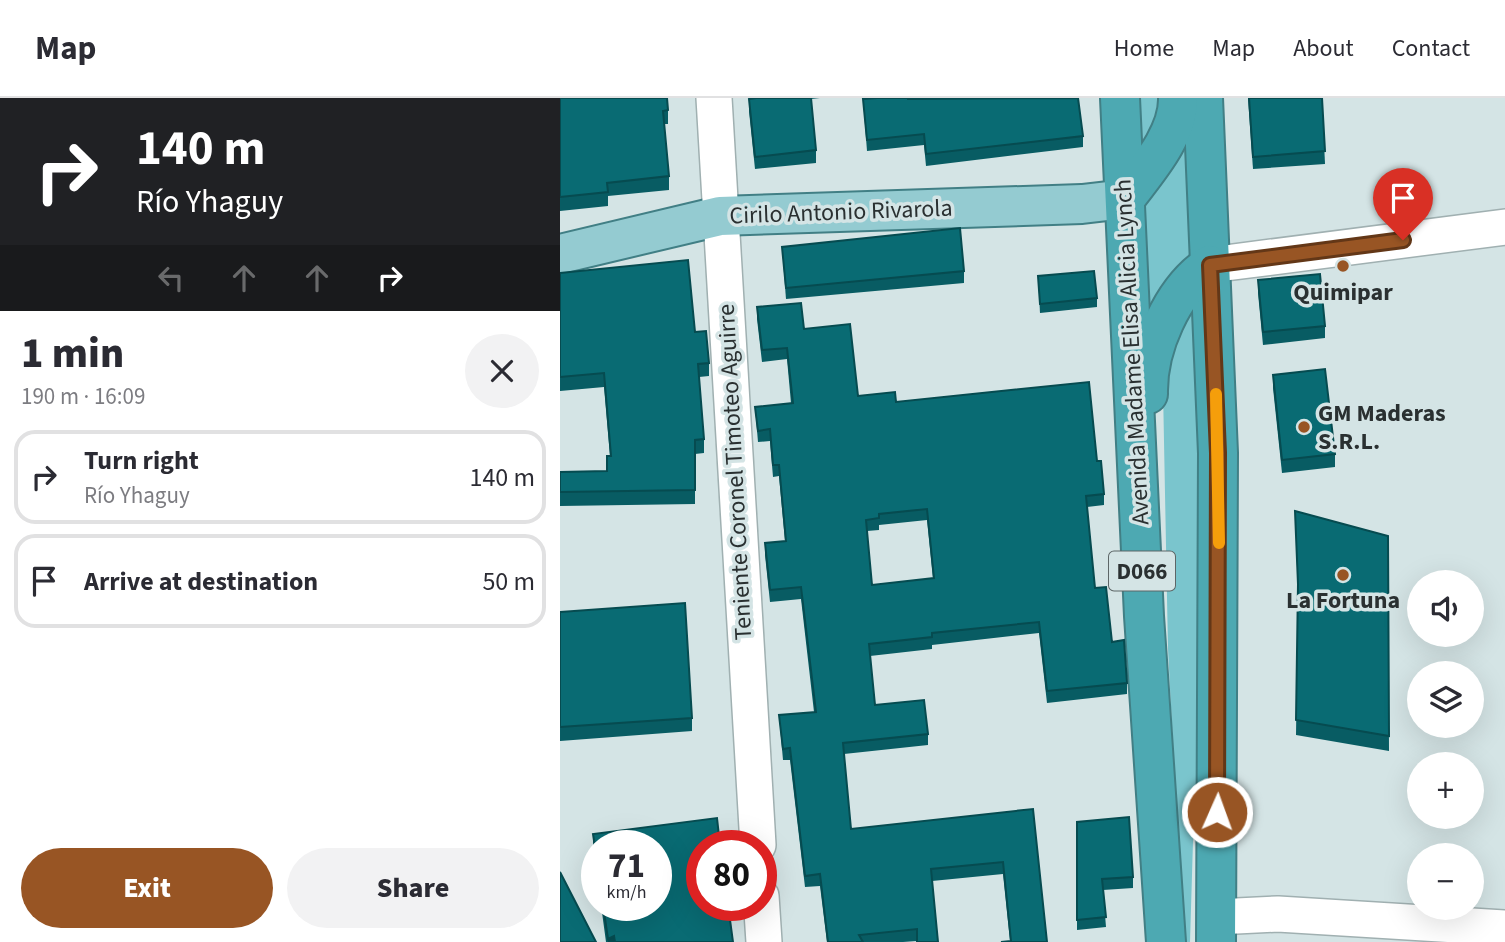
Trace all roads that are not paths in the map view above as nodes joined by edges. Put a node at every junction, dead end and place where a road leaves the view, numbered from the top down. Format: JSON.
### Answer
{"nodes":[{"id":1,"x":713,"y":98,"type":"edge"},
{"id":2,"x":1120,"y":98,"type":"edge"},
{"id":3,"x":1178,"y":98,"type":"edge"},
{"id":4,"x":1203,"y":98,"type":"edge"},
{"id":5,"x":1125,"y":199,"type":"junction"},
{"id":6,"x":720,"y":216,"type":"junction"},
{"id":7,"x":1505,"y":228,"type":"edge"},
{"id":8,"x":560,"y":254,"type":"edge"},
{"id":9,"x":1210,"y":265,"type":"junction"},
{"id":10,"x":1144,"y":616,"type":"junction"},
{"id":11,"x":757,"y":830,"type":"edge"},
{"id":12,"x":763,"y":921,"type":"edge"},
{"id":13,"x":1505,"y":928,"type":"edge"},
{"id":14,"x":1216,"y":930,"type":"edge"},
{"id":15,"x":764,"y":942,"type":"edge"},
{"id":16,"x":1166,"y":942,"type":"edge"}],
"edges":[{"from":1,"to":6,"type":"street","name":"Teniente Coronel Timoteo Aguirre"},
{"from":2,"to":5,"type":"highway","name":"Avenida Madame Elisa Alicia Lynch","number":"D066"},
{"from":3,"to":5,"type":"highway"},
{"from":4,"to":9,"type":"highway"},
{"from":5,"to":6,"type":"main road","name":"Cirilo Antonio Rivarola"},
{"from":5,"to":10,"type":"highway","name":"Avenida Madame Elisa Alicia Lynch","number":"D066"},
{"from":6,"to":8,"type":"main road","name":"Cirilo Antonio Rivarola"},
{"from":6,"to":11,"type":"street","name":"Teniente Coronel Timoteo Aguirre"},
{"from":7,"to":9,"type":"street"},
{"from":9,"to":10,"type":"highway"},
{"from":9,"to":14,"type":"highway"},
{"from":10,"to":16,"type":"highway","name":"Avenida Madame Elisa Alicia Lynch","number":"D066"},
{"from":12,"to":15,"type":"street"},
{"from":13,"to":14,"type":"street"}]}
